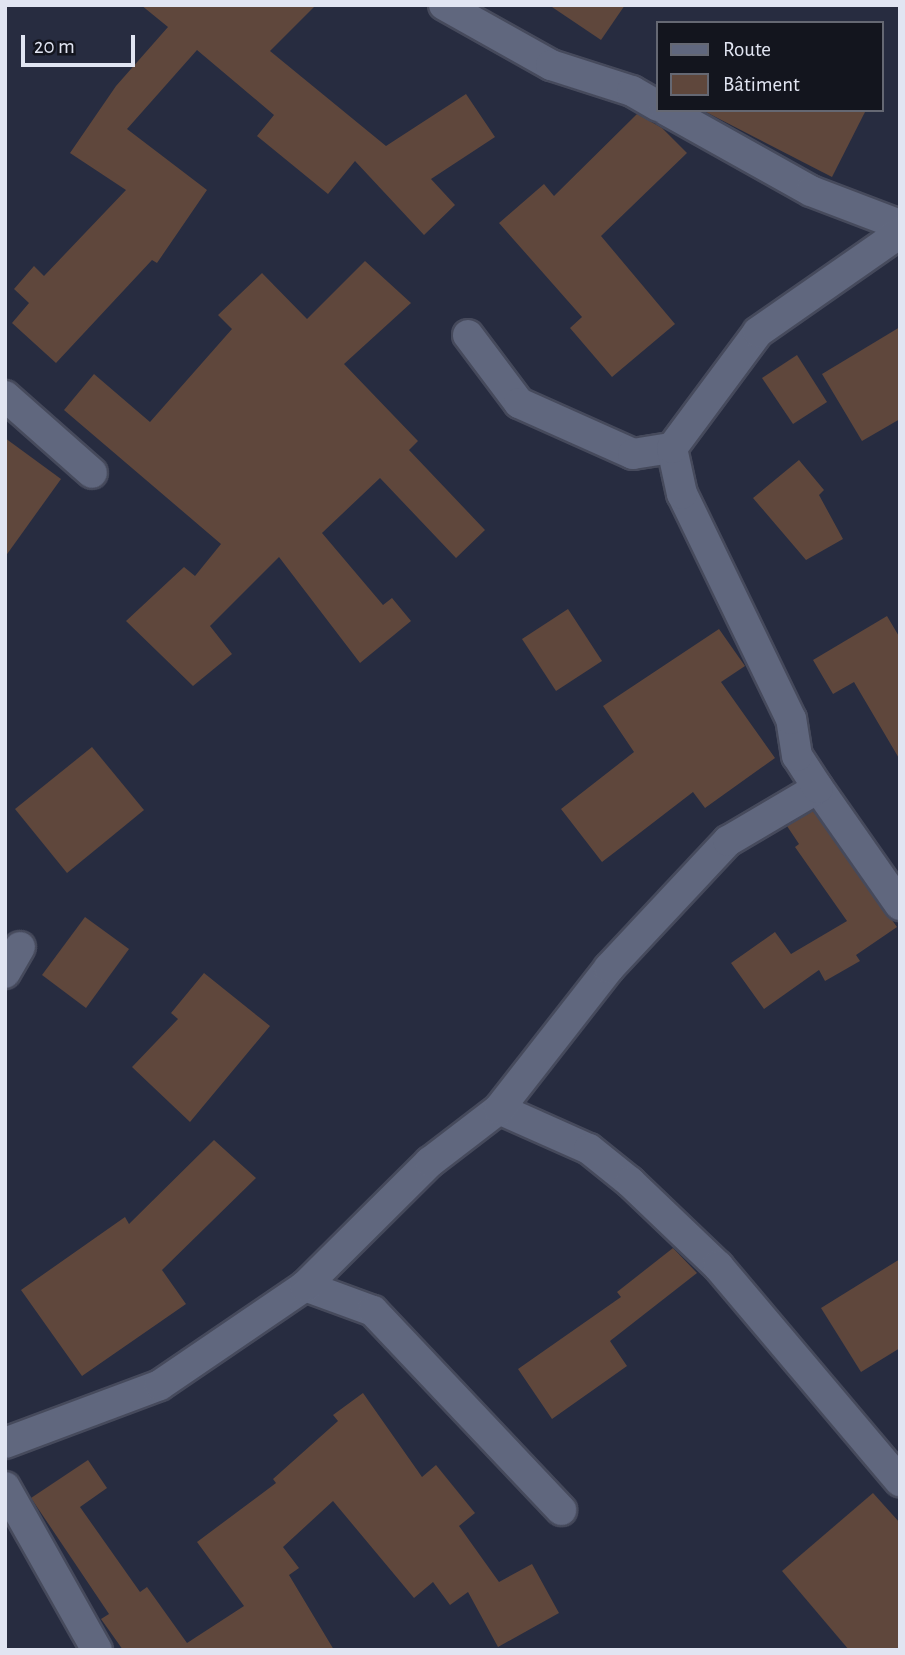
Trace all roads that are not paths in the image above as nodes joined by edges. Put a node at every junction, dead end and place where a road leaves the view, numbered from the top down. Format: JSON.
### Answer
{"nodes":[{"id":1,"x":444,"y":5,"type":"edge"},
{"id":2,"x":656,"y":105,"type":"edge"},
{"id":3,"x":670,"y":112,"type":"edge"},
{"id":4,"x":900,"y":225,"type":"edge"},
{"id":5,"x":900,"y":233,"type":"edge"},
{"id":6,"x":468,"y":335,"type":"dead end"},
{"id":7,"x":5,"y":396,"type":"edge"},
{"id":8,"x":672,"y":448,"type":"junction"},
{"id":9,"x":92,"y":473,"type":"dead end"},
{"id":10,"x":818,"y":788,"type":"junction"},
{"id":11,"x":900,"y":905,"type":"edge"},
{"id":12,"x":20,"y":947,"type":"dead end"},
{"id":13,"x":5,"y":973,"type":"edge"},
{"id":14,"x":499,"y":1109,"type":"junction"},
{"id":15,"x":304,"y":1286,"type":"junction"},
{"id":16,"x":5,"y":1443,"type":"edge"},
{"id":17,"x":900,"y":1481,"type":"edge"},
{"id":18,"x":5,"y":1488,"type":"edge"},
{"id":19,"x":561,"y":1510,"type":"dead end"},
{"id":20,"x":97,"y":1650,"type":"edge"}],
"edges":[{"from":1,"to":2,"type":"street"},
{"from":3,"to":4,"type":"street"},
{"from":5,"to":8,"type":"street"},
{"from":6,"to":8,"type":"street"},
{"from":7,"to":9,"type":"street"},
{"from":8,"to":10,"type":"street"},
{"from":10,"to":11,"type":"street"},
{"from":10,"to":14,"type":"street"},
{"from":12,"to":13,"type":"street"},
{"from":14,"to":15,"type":"street"},
{"from":14,"to":17,"type":"street"},
{"from":15,"to":16,"type":"street"},
{"from":15,"to":19,"type":"street"},
{"from":18,"to":20,"type":"street"}]}
